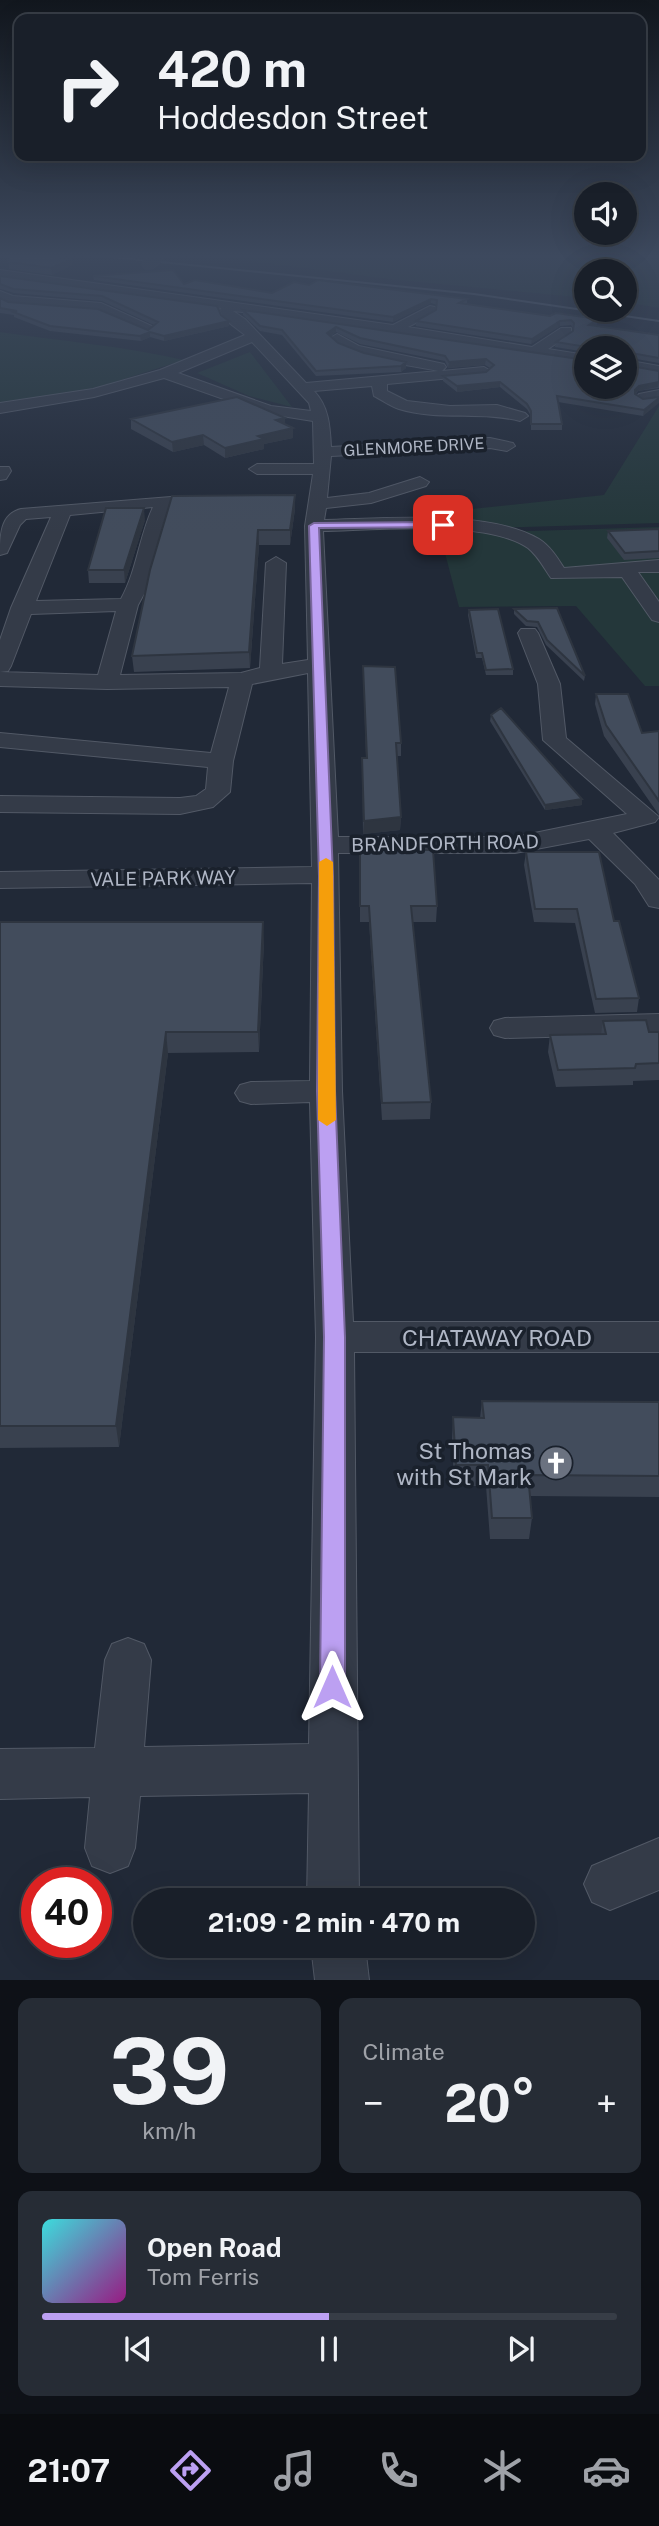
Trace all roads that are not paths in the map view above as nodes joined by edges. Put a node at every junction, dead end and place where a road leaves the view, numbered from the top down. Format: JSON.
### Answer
{"nodes":[{"id":1,"x":225,"y":347,"type":"edge"},
{"id":2,"x":265,"y":347,"type":"edge"},
{"id":3,"x":352,"y":347,"type":"edge"},
{"id":4,"x":512,"y":347,"type":"edge"},
{"id":5,"x":541,"y":347,"type":"edge"},
{"id":6,"x":535,"y":351,"type":"junction"},
{"id":7,"x":574,"y":357,"type":"edge"},
{"id":8,"x":637,"y":366,"type":"edge"},
{"id":9,"x":659,"y":370,"type":"edge"},
{"id":10,"x":484,"y":371,"type":"edge"},
{"id":11,"x":165,"y":373,"type":"junction"},
{"id":12,"x":456,"y":373,"type":"junction"},
{"id":13,"x":380,"y":382,"type":"junction"},
{"id":14,"x":302,"y":387,"type":"junction"},
{"id":15,"x":0,"y":408,"type":"edge"},
{"id":16,"x":320,"y":416,"type":"junction"},
{"id":17,"x":520,"y":416,"type":"dead end"},
{"id":18,"x":507,"y":446,"type":"dead end"},
{"id":19,"x":322,"y":460,"type":"junction"},
{"id":20,"x":257,"y":470,"type":"dead end"},
{"id":21,"x":421,"y":482,"type":"dead end"},
{"id":22,"x":63,"y":509,"type":"junction"},
{"id":23,"x":315,"y":515,"type":"junction"},
{"id":24,"x":0,"y":549,"type":"edge"},
{"id":25,"x":276,"y":563,"type":"dead end"},
{"id":26,"x":659,"y":566,"type":"edge"},
{"id":27,"x":627,"y":571,"type":"junction"},
{"id":28,"x":0,"y":595,"type":"edge"},
{"id":29,"x":128,"y":605,"type":"junction"},
{"id":30,"x":16,"y":615,"type":"edge"},
{"id":31,"x":659,"y":616,"type":"edge"},
{"id":32,"x":528,"y":633,"type":"dead end"},
{"id":33,"x":272,"y":639,"type":"junction"},
{"id":34,"x":318,"y":652,"type":"junction"},
{"id":35,"x":0,"y":666,"type":"edge"},
{"id":36,"x":271,"y":672,"type":"junction"},
{"id":37,"x":0,"y":679,"type":"edge"},
{"id":38,"x":242,"y":680,"type":"junction"},
{"id":39,"x":107,"y":682,"type":"junction"},
{"id":40,"x":0,"y":740,"type":"edge"},
{"id":41,"x":221,"y":761,"type":"junction"},
{"id":42,"x":0,"y":804,"type":"edge"},
{"id":43,"x":652,"y":816,"type":"edge"},
{"id":44,"x":595,"y":830,"type":"junction"},
{"id":45,"x":326,"y":860,"type":"junction"},
{"id":46,"x":0,"y":880,"type":"edge"},
{"id":47,"x":659,"y":900,"type":"edge"},
{"id":48,"x":659,"y":1024,"type":"edge"},
{"id":49,"x":505,"y":1028,"type":"dead end"},
{"id":50,"x":326,"y":1091,"type":"junction"},
{"id":51,"x":251,"y":1093,"type":"dead end"},
{"id":52,"x":335,"y":1337,"type":"junction"},
{"id":53,"x":659,"y":1337,"type":"edge"},
{"id":54,"x":128,"y":1660,"type":"dead end"},
{"id":55,"x":332,"y":1768,"type":"junction"},
{"id":56,"x":116,"y":1772,"type":"junction"},
{"id":57,"x":0,"y":1774,"type":"edge"},
{"id":58,"x":110,"y":1847,"type":"dead end"},
{"id":59,"x":659,"y":1864,"type":"edge"},
{"id":60,"x":610,"y":1884,"type":"dead end"},
{"id":61,"x":333,"y":1888,"type":"edge"},
{"id":62,"x":339,"y":1958,"type":"edge"},
{"id":63,"x":342,"y":1980,"type":"edge"}],
"edges":[{"from":1,"to":11,"type":"street"},
{"from":2,"to":14,"type":"street"},
{"from":3,"to":12,"type":"street"},
{"from":4,"to":6,"type":"street"},
{"from":5,"to":6,"type":"street"},
{"from":6,"to":7,"type":"street"},
{"from":8,"to":9,"type":"street"},
{"from":10,"to":12,"type":"street"},
{"from":11,"to":15,"type":"street"},
{"from":11,"to":16,"type":"street"},
{"from":12,"to":13,"type":"street"},
{"from":13,"to":14,"type":"street"},
{"from":13,"to":17,"type":"street"},
{"from":14,"to":16,"type":"street"},
{"from":16,"to":19,"type":"street"},
{"from":18,"to":19,"type":"street","name":"GLENMORE DRIVE"},
{"from":19,"to":20,"type":"street","name":"GLENMORE DRIVE"},
{"from":19,"to":23,"type":"street"},
{"from":21,"to":23,"type":"street"},
{"from":22,"to":24,"type":"street"},
{"from":22,"to":29,"type":"street"},
{"from":22,"to":30,"type":"street"},
{"from":23,"to":27,"type":"street"},
{"from":23,"to":34,"type":"street"},
{"from":25,"to":33,"type":"street"},
{"from":26,"to":27,"type":"street"},
{"from":27,"to":31,"type":"street"},
{"from":28,"to":30,"type":"street"},
{"from":29,"to":30,"type":"street"},
{"from":29,"to":39,"type":"street"},
{"from":30,"to":35,"type":"street"},
{"from":32,"to":43,"type":"street"},
{"from":33,"to":34,"type":"street"},
{"from":33,"to":36,"type":"street"},
{"from":34,"to":36,"type":"street"},
{"from":34,"to":45,"type":"street"},
{"from":36,"to":38,"type":"street"},
{"from":37,"to":39,"type":"street"},
{"from":38,"to":39,"type":"street"},
{"from":38,"to":41,"type":"street"},
{"from":40,"to":41,"type":"street"},
{"from":41,"to":42,"type":"street"},
{"from":43,"to":44,"type":"street","name":"BRANDFORTH ROAD"},
{"from":44,"to":45,"type":"street","name":"BRANDFORTH ROAD"},
{"from":44,"to":47,"type":"street"},
{"from":45,"to":46,"type":"street","name":"VALE PARK WAY"},
{"from":45,"to":50,"type":"street"},
{"from":48,"to":49,"type":"street"},
{"from":50,"to":51,"type":"street"},
{"from":50,"to":52,"type":"street"},
{"from":52,"to":53,"type":"street","name":"CHATAWAY ROAD"},
{"from":52,"to":55,"type":"street"},
{"from":54,"to":56,"type":"street"},
{"from":55,"to":56,"type":"street"},
{"from":55,"to":61,"type":"street"},
{"from":56,"to":57,"type":"street"},
{"from":56,"to":58,"type":"street"},
{"from":59,"to":60,"type":"street"},
{"from":62,"to":63,"type":"street"}]}
